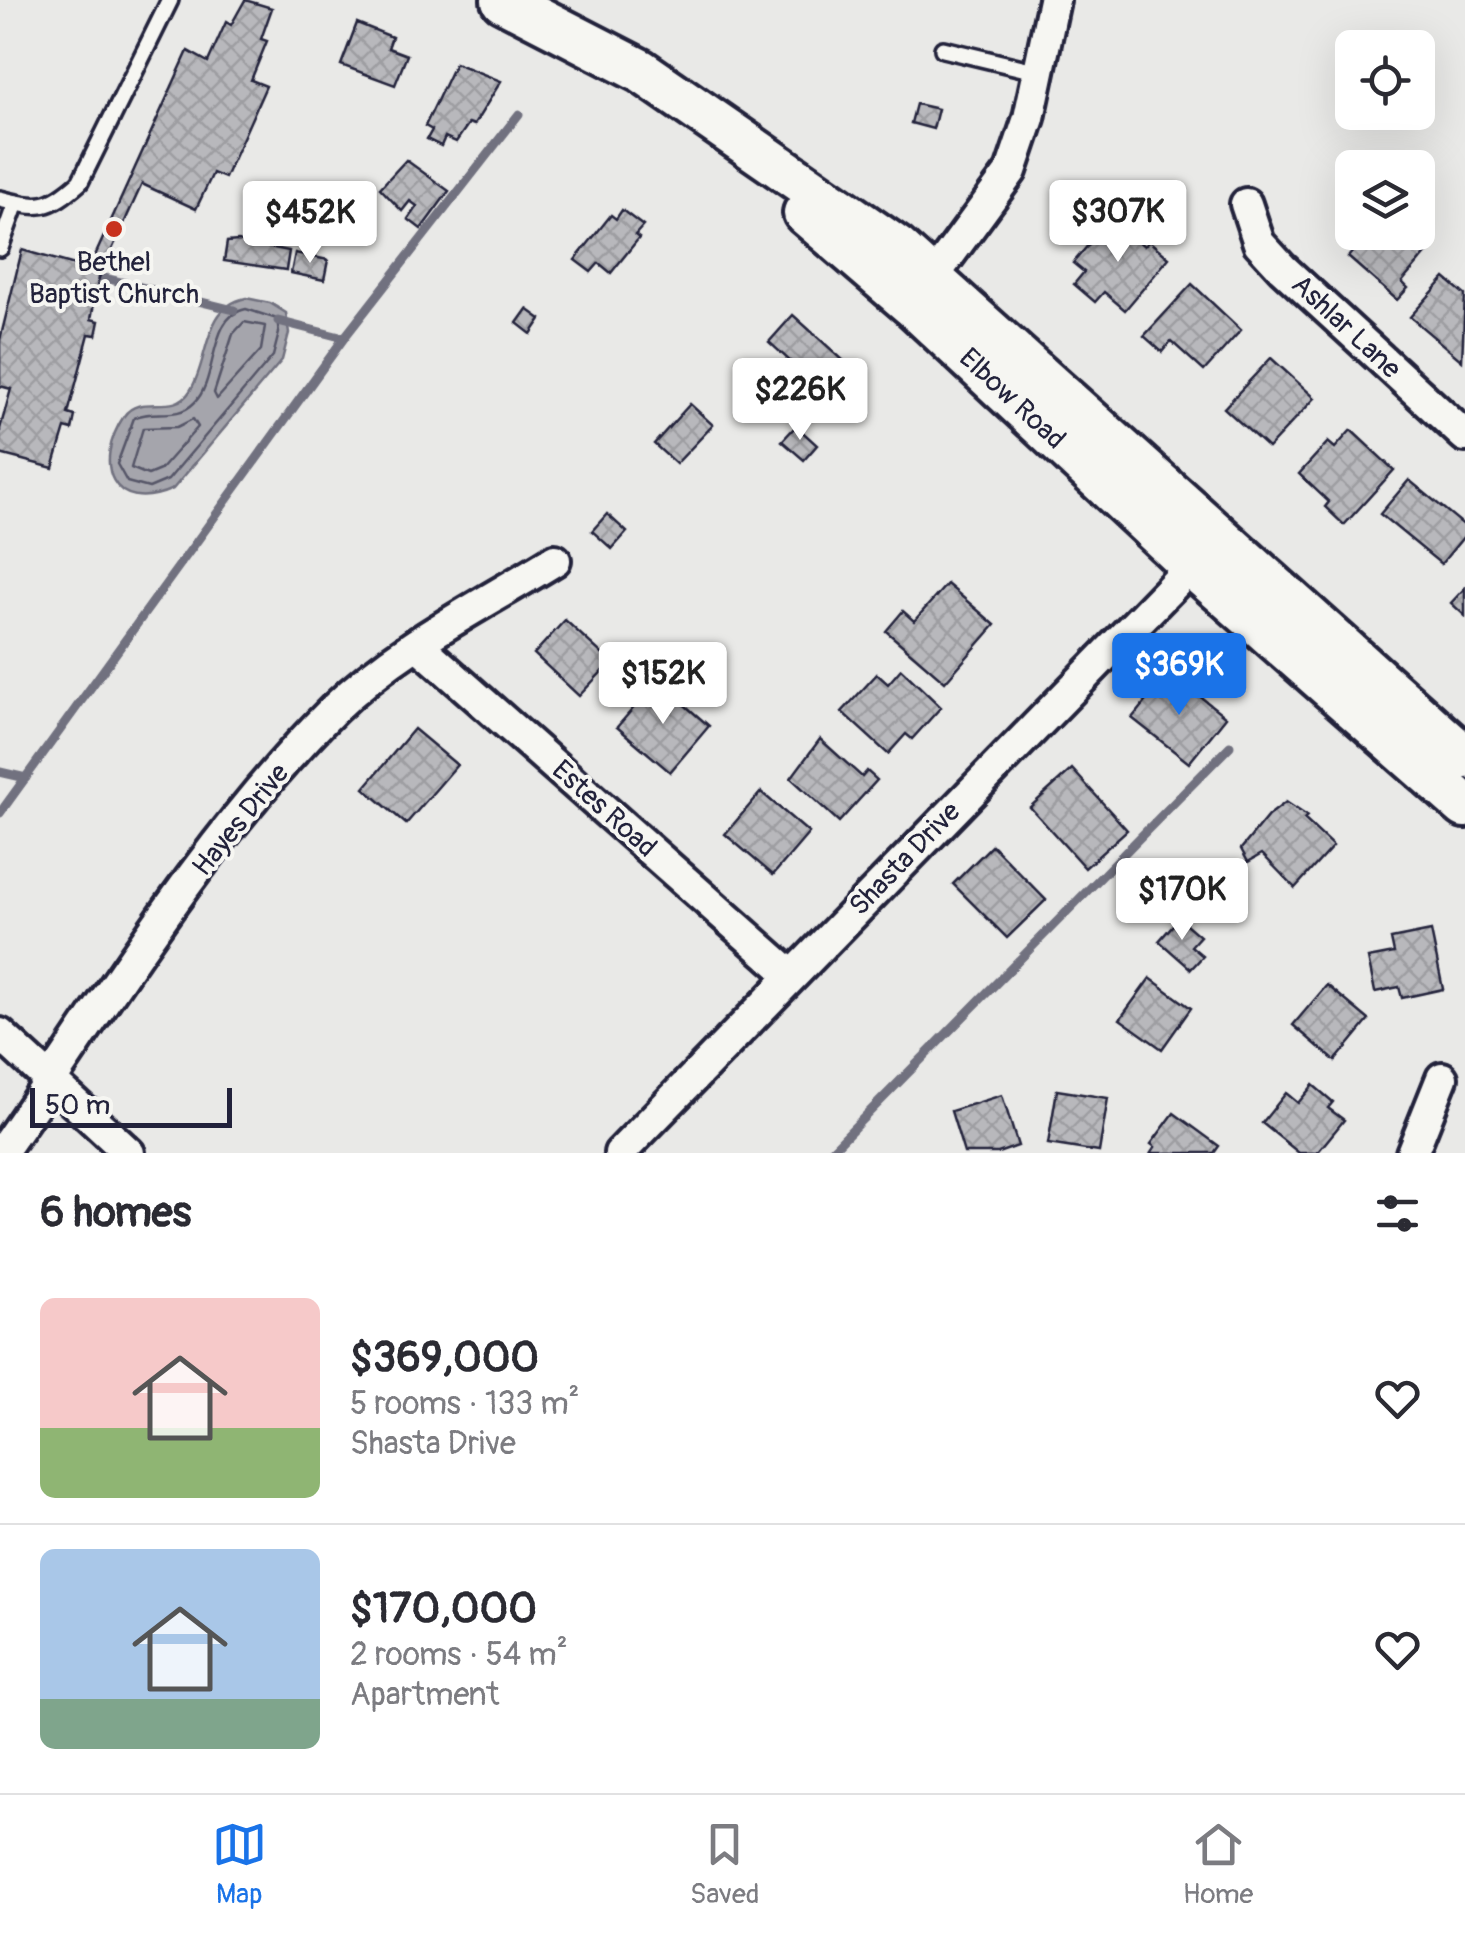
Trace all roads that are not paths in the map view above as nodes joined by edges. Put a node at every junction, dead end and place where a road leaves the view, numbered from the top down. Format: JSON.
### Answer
{"nodes":[{"id":1,"x":170,"y":0,"type":"edge"},
{"id":2,"x":1054,"y":0,"type":"edge"},
{"id":3,"x":521,"y":9,"type":"edge"},
{"id":4,"x":943,"y":48,"type":"dead end"},
{"id":5,"x":1039,"y":72,"type":"junction"},
{"id":6,"x":8,"y":201,"type":"edge"},
{"id":7,"x":1246,"y":204,"type":"dead end"},
{"id":8,"x":0,"y":248,"type":"edge"},
{"id":9,"x":923,"y":291,"type":"junction"},
{"id":10,"x":1465,"y":436,"type":"edge"},
{"id":11,"x":554,"y":560,"type":"dead end"},
{"id":12,"x":1192,"y":566,"type":"junction"},
{"id":13,"x":417,"y":644,"type":"junction"},
{"id":14,"x":1465,"y":757,"type":"edge"},
{"id":15,"x":1465,"y":806,"type":"edge"},
{"id":16,"x":792,"y":975,"type":"junction"},
{"id":17,"x":0,"y":1034,"type":"edge"},
{"id":18,"x":1442,"y":1078,"type":"dead end"},
{"id":19,"x":51,"y":1081,"type":"junction"},
{"id":20,"x":1,"y":1153,"type":"edge"},
{"id":21,"x":129,"y":1153,"type":"edge"},
{"id":22,"x":620,"y":1153,"type":"edge"},
{"id":23,"x":1412,"y":1153,"type":"edge"}],
"edges":[{"from":1,"to":6,"type":"lane"},
{"from":2,"to":5,"type":"street"},
{"from":3,"to":9,"type":"main road","name":"Elbow Road"},
{"from":4,"to":5,"type":"lane"},
{"from":5,"to":9,"type":"street"},
{"from":6,"to":8,"type":"lane"},
{"from":7,"to":10,"type":"street","name":"Ashlar Lane"},
{"from":9,"to":12,"type":"main road","name":"Elbow Road"},
{"from":9,"to":14,"type":"main road","name":"Elbow Road"},
{"from":11,"to":13,"type":"street","name":"Hayes Drive"},
{"from":12,"to":15,"type":"main road","name":"Elbow Road"},
{"from":12,"to":16,"type":"street","name":"Shasta Drive"},
{"from":13,"to":16,"type":"street","name":"Estes Road"},
{"from":13,"to":19,"type":"street","name":"Hayes Drive"},
{"from":16,"to":22,"type":"street","name":"Shasta Drive"},
{"from":17,"to":19,"type":"street"},
{"from":18,"to":23,"type":"street"},
{"from":19,"to":20,"type":"street","name":"Hayes Drive"},
{"from":19,"to":21,"type":"street"}]}
